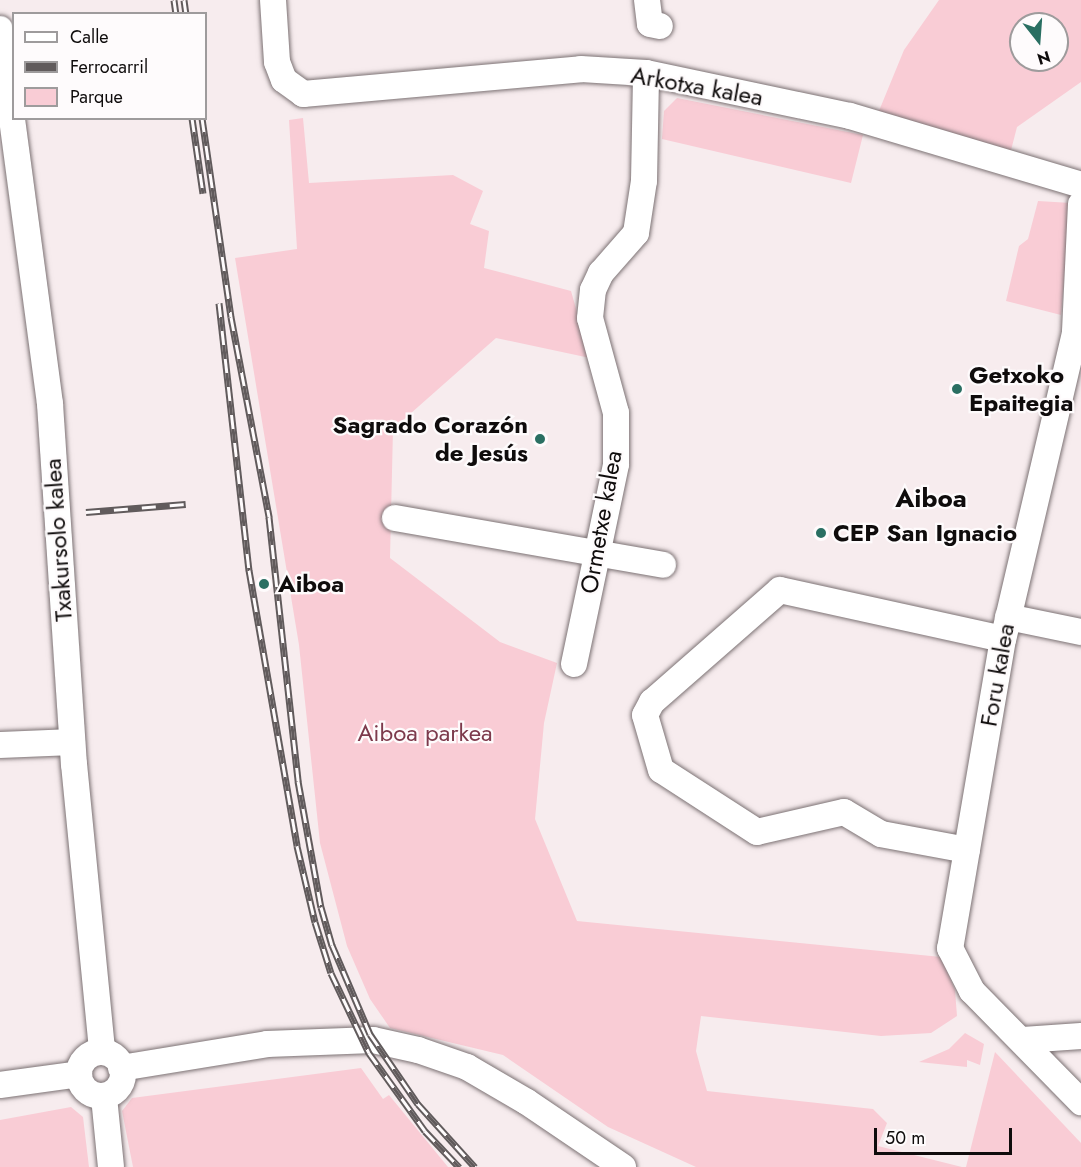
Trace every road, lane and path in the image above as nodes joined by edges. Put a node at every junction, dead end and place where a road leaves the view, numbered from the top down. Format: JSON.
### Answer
{"nodes":[{"id":1,"x":273,"y":0,"type":"edge"},
{"id":2,"x":647,"y":0,"type":"edge"},
{"id":3,"x":660,"y":26,"type":"dead end"},
{"id":4,"x":0,"y":29,"type":"edge"},
{"id":5,"x":646,"y":73,"type":"junction"},
{"id":6,"x":12,"y":119,"type":"edge"},
{"id":7,"x":12,"y":120,"type":"edge"},
{"id":8,"x":1081,"y":185,"type":"edge"},
{"id":9,"x":1081,"y":204,"type":"edge"},
{"id":10,"x":395,"y":518,"type":"dead end"},
{"id":11,"x":596,"y":550,"type":"junction"},
{"id":12,"x":663,"y":565,"type":"dead end"},
{"id":13,"x":1005,"y":628,"type":"junction"},
{"id":14,"x":1081,"y":632,"type":"edge"},
{"id":15,"x":573,"y":664,"type":"dead end"},
{"id":16,"x":72,"y":742,"type":"junction"},
{"id":17,"x":0,"y":745,"type":"edge"},
{"id":18,"x":967,"y":850,"type":"junction"},
{"id":19,"x":1081,"y":1036,"type":"edge"},
{"id":20,"x":1023,"y":1040,"type":"junction"},
{"id":21,"x":112,"y":1060,"type":"junction"},
{"id":22,"x":79,"y":1074,"type":"junction"},
{"id":23,"x":7,"y":1084,"type":"edge"},
{"id":24,"x":104,"y":1097,"type":"junction"},
{"id":25,"x":1080,"y":1100,"type":"edge"},
{"id":26,"x":111,"y":1167,"type":"edge"},
{"id":27,"x":623,"y":1167,"type":"edge"}],
"edges":[{"from":1,"to":5,"type":"street","name":"Arkotxa kalea"},
{"from":2,"to":3,"type":"street"},
{"from":4,"to":6,"type":"street","name":"Txakursolo kalea"},
{"from":5,"to":8,"type":"street","name":"Arkotxa kalea"},
{"from":5,"to":11,"type":"street","name":"Ormetxe kalea"},
{"from":7,"to":16,"type":"street","name":"Txakursolo kalea"},
{"from":9,"to":13,"type":"street","name":"Foru kalea"},
{"from":10,"to":11,"type":"street"},
{"from":11,"to":12,"type":"street"},
{"from":11,"to":15,"type":"street","name":"Ormetxe kalea"},
{"from":13,"to":14,"type":"street"},
{"from":13,"to":18,"type":"street","name":"Foru kalea"},
{"from":13,"to":18,"type":"street"},
{"from":16,"to":17,"type":"street"},
{"from":16,"to":21,"type":"street","name":"Txakursolo kalea"},
{"from":18,"to":20,"type":"street","name":"Foru kalea"},
{"from":19,"to":20,"type":"street"},
{"from":20,"to":25,"type":"street","name":"Foru kalea"},
{"from":21,"to":22,"type":"street"},
{"from":21,"to":24,"type":"street"},
{"from":21,"to":27,"type":"street"},
{"from":22,"to":23,"type":"street"},
{"from":22,"to":24,"type":"street"},
{"from":24,"to":26,"type":"street"}]}
